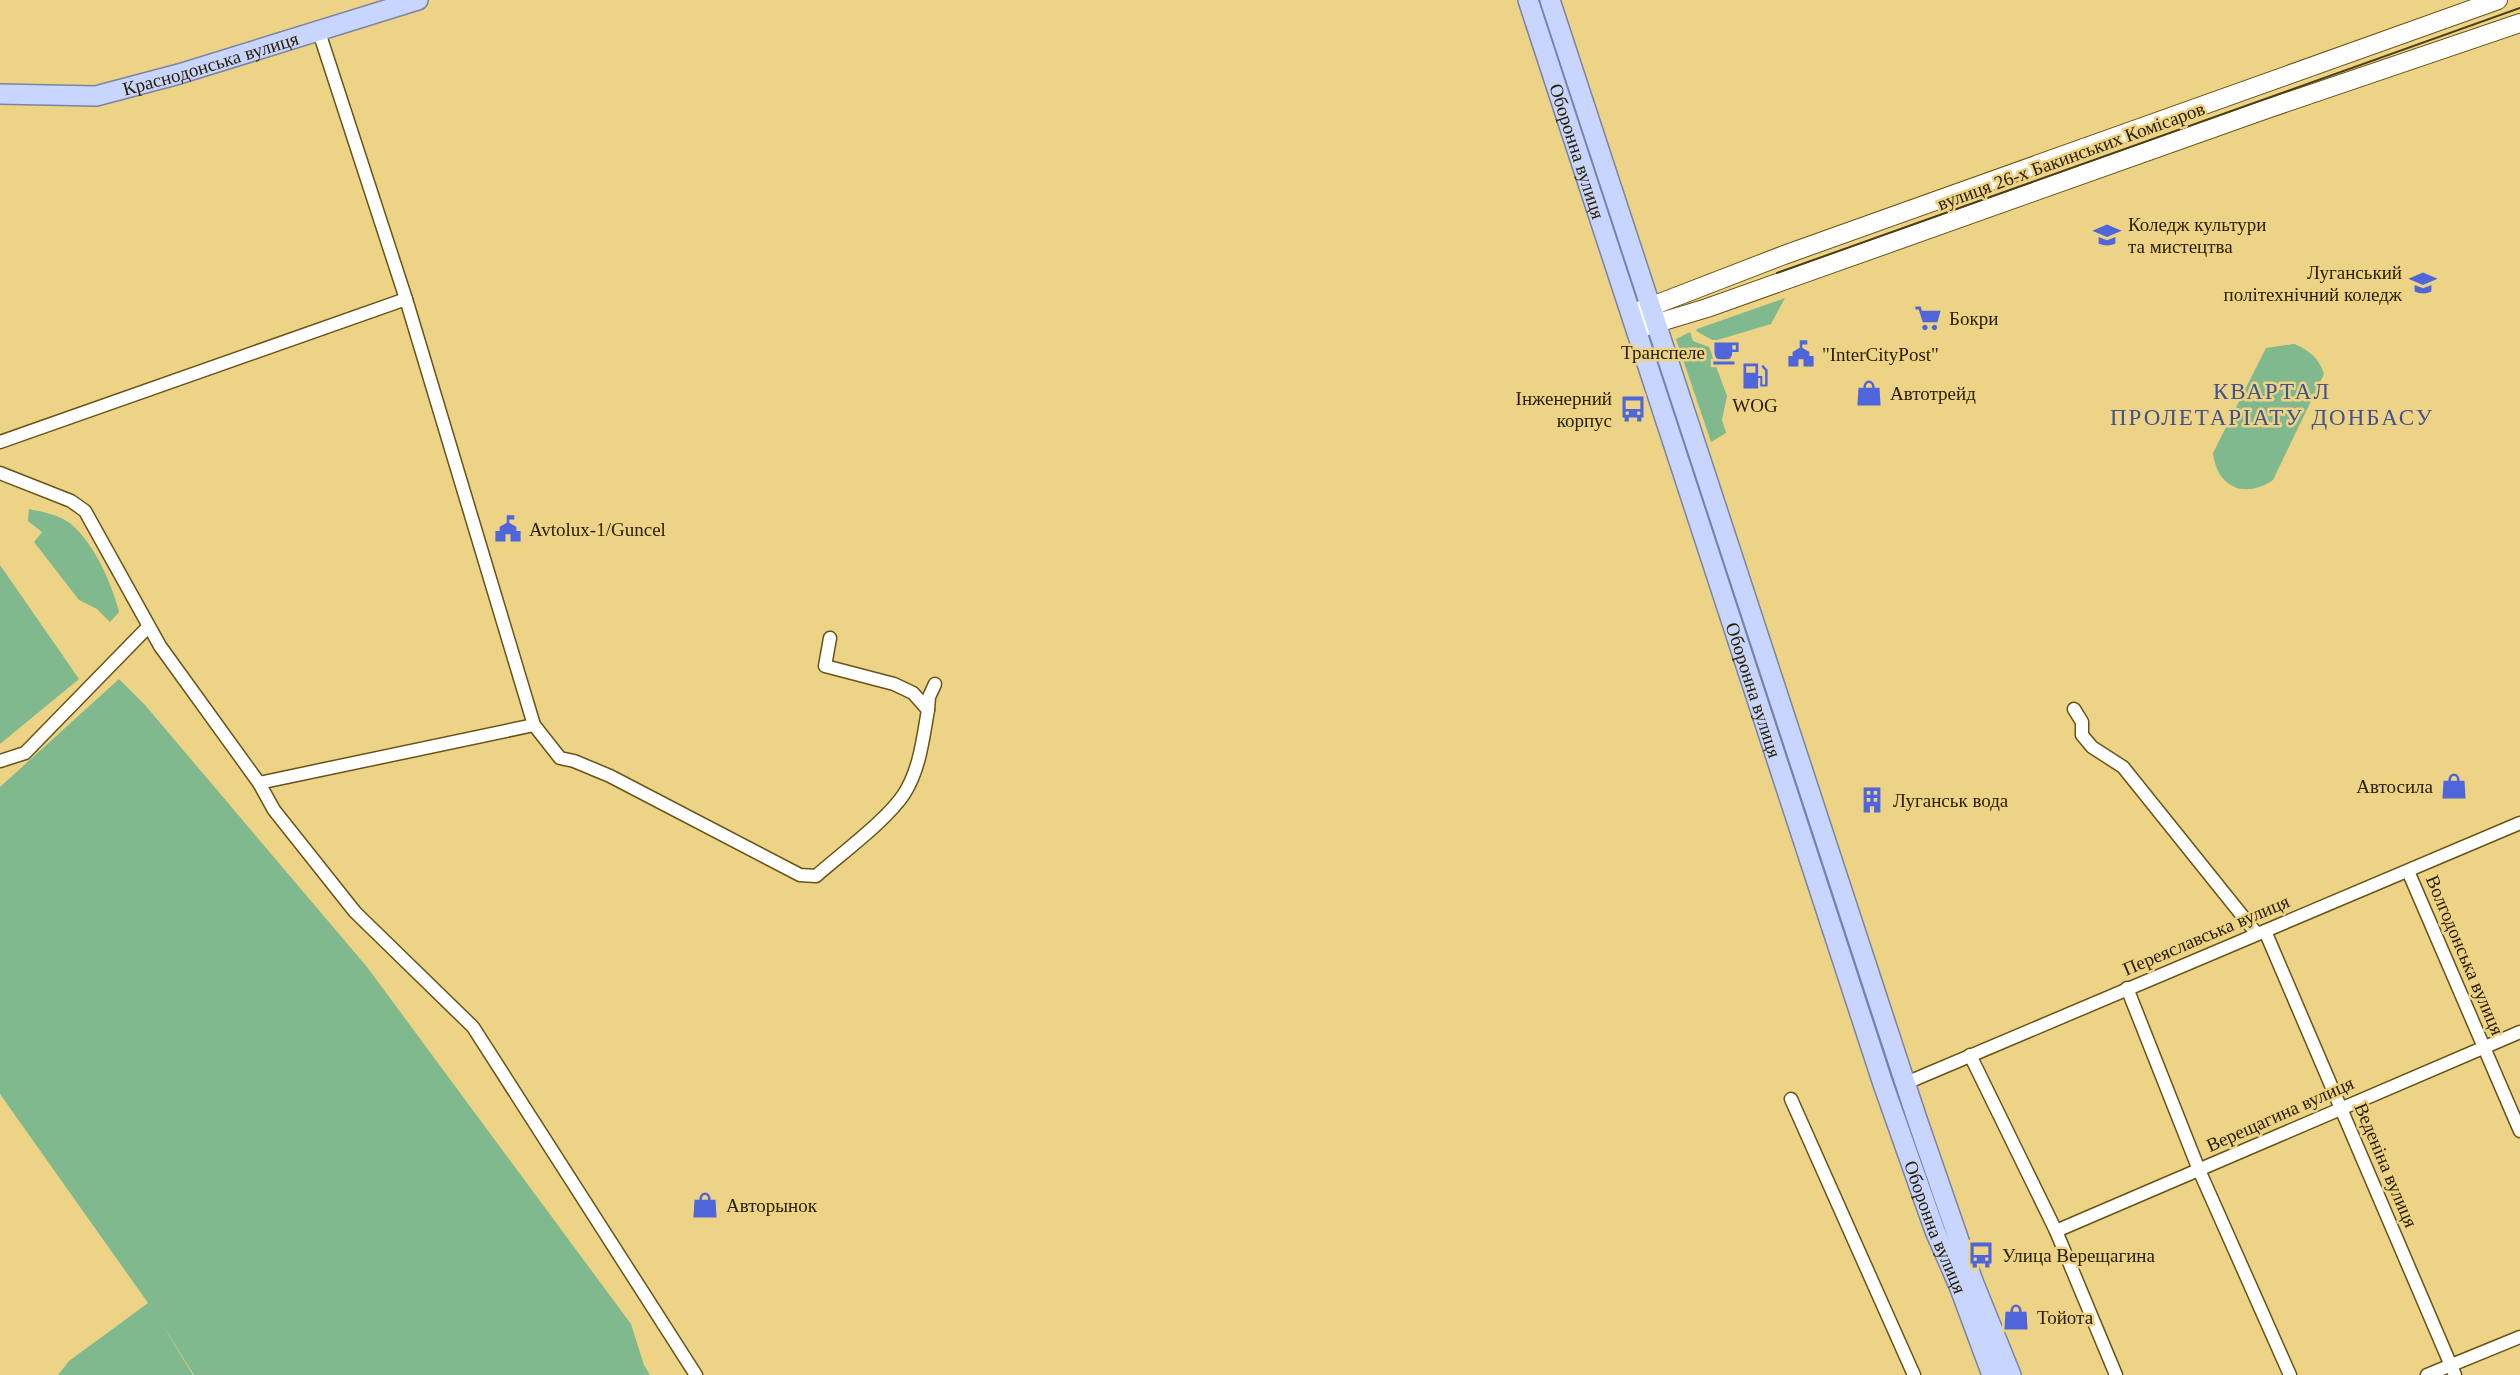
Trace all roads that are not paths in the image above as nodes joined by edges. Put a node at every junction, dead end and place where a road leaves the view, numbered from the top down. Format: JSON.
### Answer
{"nodes":[{"id":1,"x":418,"y":0,"type":"edge"},
{"id":2,"x":1528,"y":0,"type":"edge"},
{"id":3,"x":1550,"y":0,"type":"edge"},
{"id":4,"x":2498,"y":0,"type":"edge"},
{"id":5,"x":2520,"y":23,"type":"edge"},
{"id":6,"x":319,"y":32,"type":"junction"},
{"id":7,"x":0,"y":94,"type":"edge"},
{"id":8,"x":1784,"y":255,"type":"junction"},
{"id":9,"x":1792,"y":278,"type":"junction"},
{"id":10,"x":406,"y":299,"type":"junction"},
{"id":11,"x":1644,"y":318,"type":"junction"},
{"id":12,"x":0,"y":442,"type":"edge"},
{"id":13,"x":0,"y":473,"type":"edge"},
{"id":14,"x":148,"y":627,"type":"junction"},
{"id":15,"x":830,"y":638,"type":"dead end"},
{"id":16,"x":935,"y":684,"type":"dead end"},
{"id":17,"x":2074,"y":709,"type":"dead end"},
{"id":18,"x":928,"y":710,"type":"junction"},
{"id":19,"x":534,"y":725,"type":"junction"},
{"id":20,"x":0,"y":761,"type":"edge"},
{"id":21,"x":259,"y":783,"type":"junction"},
{"id":22,"x":2520,"y":823,"type":"edge"},
{"id":23,"x":2409,"y":871,"type":"junction"},
{"id":24,"x":2261,"y":933,"type":"junction"},
{"id":25,"x":2127,"y":988,"type":"junction"},
{"id":26,"x":2520,"y":1032,"type":"edge"},
{"id":27,"x":2483,"y":1047,"type":"junction"},
{"id":28,"x":1970,"y":1055,"type":"junction"},
{"id":29,"x":1906,"y":1083,"type":"junction"},
{"id":30,"x":1791,"y":1100,"type":"dead end"},
{"id":31,"x":2341,"y":1108,"type":"junction"},
{"id":32,"x":2520,"y":1131,"type":"edge"},
{"id":33,"x":2199,"y":1170,"type":"junction"},
{"id":34,"x":2056,"y":1231,"type":"junction"},
{"id":35,"x":2520,"y":1337,"type":"edge"},
{"id":36,"x":2452,"y":1370,"type":"edge"},
{"id":37,"x":696,"y":1375,"type":"edge"},
{"id":38,"x":1914,"y":1375,"type":"edge"},
{"id":39,"x":1992,"y":1375,"type":"edge"},
{"id":40,"x":2011,"y":1375,"type":"edge"},
{"id":41,"x":2116,"y":1375,"type":"edge"},
{"id":42,"x":2290,"y":1375,"type":"edge"},
{"id":43,"x":2427,"y":1375,"type":"edge"}],
"edges":[{"from":1,"to":6,"type":"main road","name":"Краснодонська вулиця"},
{"from":2,"to":11,"type":"main road","name":"Оборонна вулиця"},
{"from":3,"to":11,"type":"main road","name":"Оборонна вулиця"},
{"from":4,"to":8,"type":"street","name":"вулиця 26-х Бакинських Комісаров"},
{"from":5,"to":9,"type":"street","name":"вулиця 26-х Бакинських Комісаров"},
{"from":6,"to":7,"type":"main road","name":"Краснодонська вулиця"},
{"from":6,"to":10,"type":"street"},
{"from":8,"to":9,"type":"street"},
{"from":8,"to":11,"type":"street","name":"вулиця 26-х Бакинських Комісаров"},
{"from":9,"to":11,"type":"street","name":"вулиця 26-х Бакинських Комісаров"},
{"from":10,"to":12,"type":"street"},
{"from":10,"to":19,"type":"street"},
{"from":11,"to":29,"type":"main road","name":"Оборонна вулиця"},
{"from":11,"to":39,"type":"main road","name":"Оборонна вулиця"},
{"from":13,"to":14,"type":"street"},
{"from":14,"to":20,"type":"street"},
{"from":14,"to":21,"type":"street"},
{"from":15,"to":18,"type":"street"},
{"from":16,"to":18,"type":"street"},
{"from":17,"to":24,"type":"street","name":"Веденіна вулиця"},
{"from":18,"to":19,"type":"street"},
{"from":19,"to":21,"type":"street"},
{"from":21,"to":37,"type":"street"},
{"from":22,"to":23,"type":"street","name":"Переяславська вулиця"},
{"from":23,"to":24,"type":"street","name":"Переяславська вулиця"},
{"from":23,"to":27,"type":"street","name":"Волгодонська вулиця"},
{"from":24,"to":25,"type":"street","name":"Переяславська вулиця"},
{"from":24,"to":31,"type":"street","name":"Веденіна вулиця"},
{"from":25,"to":28,"type":"street","name":"Переяславська вулиця"},
{"from":25,"to":33,"type":"street"},
{"from":26,"to":27,"type":"street","name":"Верещагина вулиця"},
{"from":27,"to":31,"type":"street","name":"Верещагина вулиця"},
{"from":27,"to":32,"type":"street","name":"Волгодонська вулиця"},
{"from":28,"to":29,"type":"street","name":"Переяславська вулиця"},
{"from":28,"to":34,"type":"street"},
{"from":29,"to":40,"type":"main road","name":"Оборонна вулиця"},
{"from":30,"to":38,"type":"street"},
{"from":31,"to":33,"type":"street","name":"Верещагина вулиця"},
{"from":31,"to":36,"type":"street","name":"Веденіна вулиця"},
{"from":33,"to":34,"type":"street","name":"Верещагина вулиця"},
{"from":33,"to":42,"type":"street"},
{"from":34,"to":41,"type":"street"},
{"from":35,"to":36,"type":"street"},
{"from":36,"to":43,"type":"street"}]}
